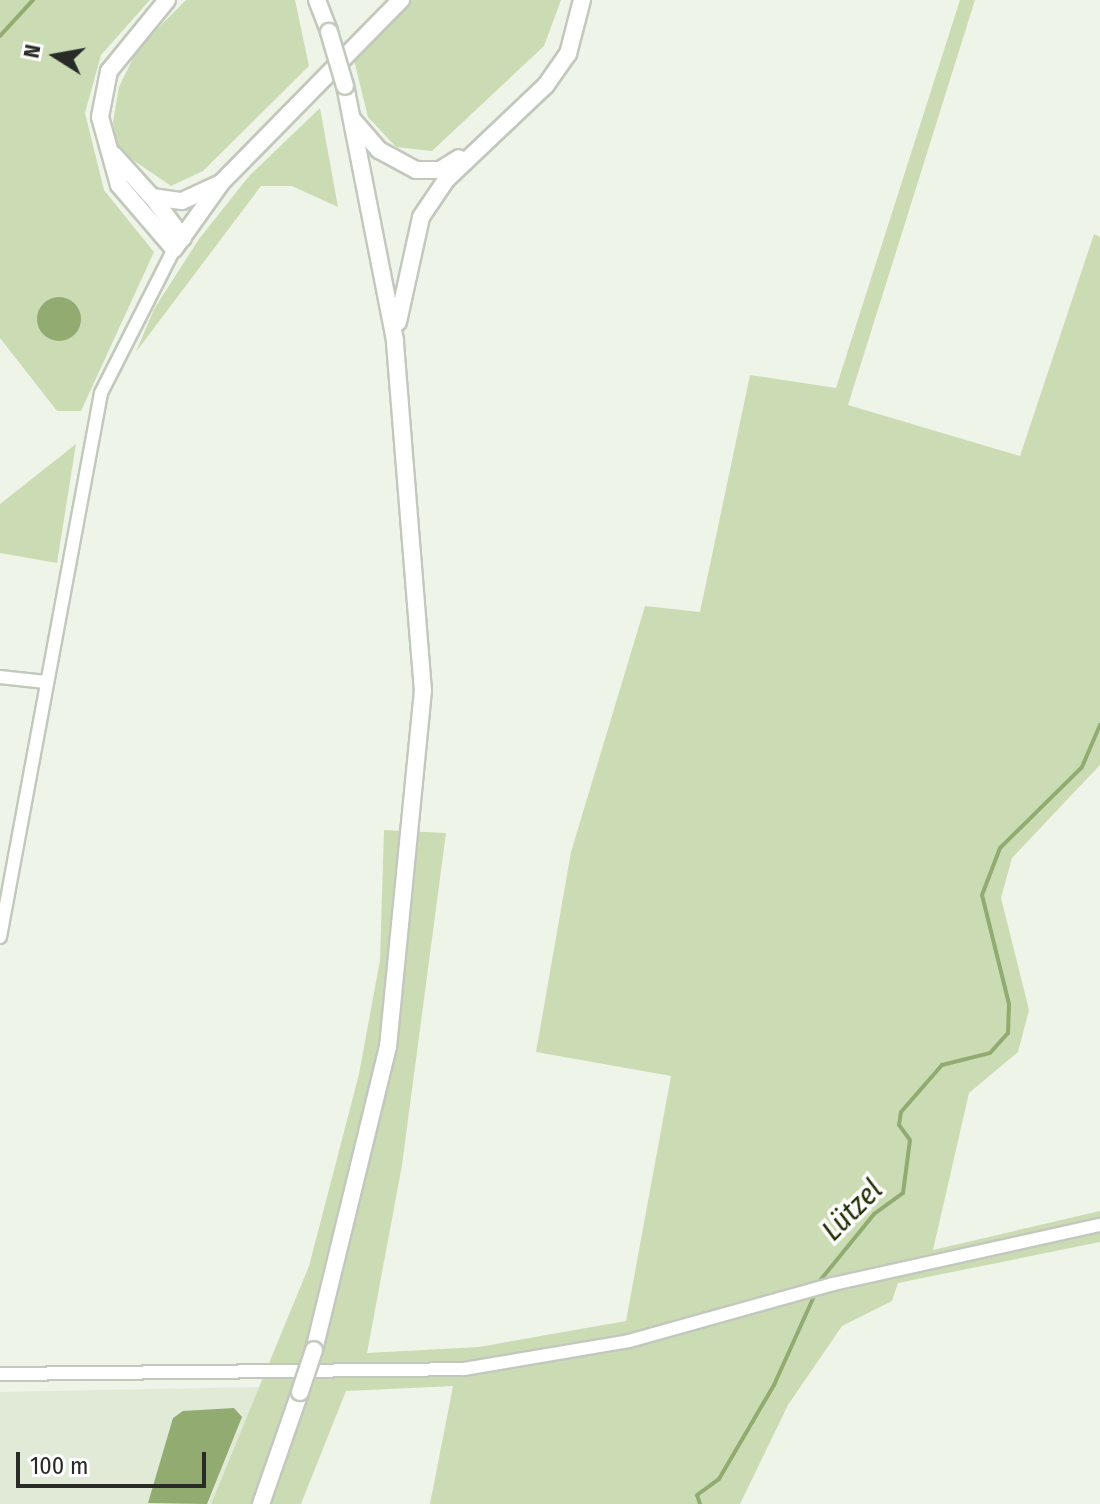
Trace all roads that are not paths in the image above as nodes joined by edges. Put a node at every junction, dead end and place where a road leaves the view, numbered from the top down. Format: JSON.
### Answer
{"nodes":[{"id":1,"x":167,"y":0,"type":"edge"},
{"id":2,"x":177,"y":0,"type":"edge"},
{"id":3,"x":317,"y":0,"type":"edge"},
{"id":4,"x":401,"y":0,"type":"edge"},
{"id":5,"x":573,"y":0,"type":"edge"},
{"id":6,"x":582,"y":0,"type":"edge"},
{"id":7,"x":352,"y":119,"type":"junction"},
{"id":8,"x":221,"y":183,"type":"junction"},
{"id":9,"x":152,"y":197,"type":"junction"},
{"id":10,"x":179,"y":244,"type":"junction"},
{"id":11,"x":395,"y":340,"type":"junction"},
{"id":12,"x":0,"y":677,"type":"edge"},
{"id":13,"x":46,"y":682,"type":"junction"},
{"id":14,"x":0,"y":937,"type":"edge"},
{"id":15,"x":1100,"y":1225,"type":"edge"},
{"id":16,"x":0,"y":1374,"type":"edge"},
{"id":17,"x":261,"y":1504,"type":"edge"}],
"edges":[{"from":1,"to":10,"type":"main road"},
{"from":2,"to":9,"type":"main road"},
{"from":3,"to":7,"type":"main road","bridge":true},
{"from":4,"to":8,"type":"main road"},
{"from":5,"to":7,"type":"main road"},
{"from":6,"to":11,"type":"main road"},
{"from":7,"to":11,"type":"main road"},
{"from":8,"to":9,"type":"main road"},
{"from":8,"to":10,"type":"main road"},
{"from":9,"to":10,"type":"main road"},
{"from":10,"to":13,"type":"street"},
{"from":11,"to":17,"type":"main road","bridge":true},
{"from":12,"to":13,"type":"street"},
{"from":13,"to":14,"type":"street"},
{"from":15,"to":16,"type":"street"}]}
